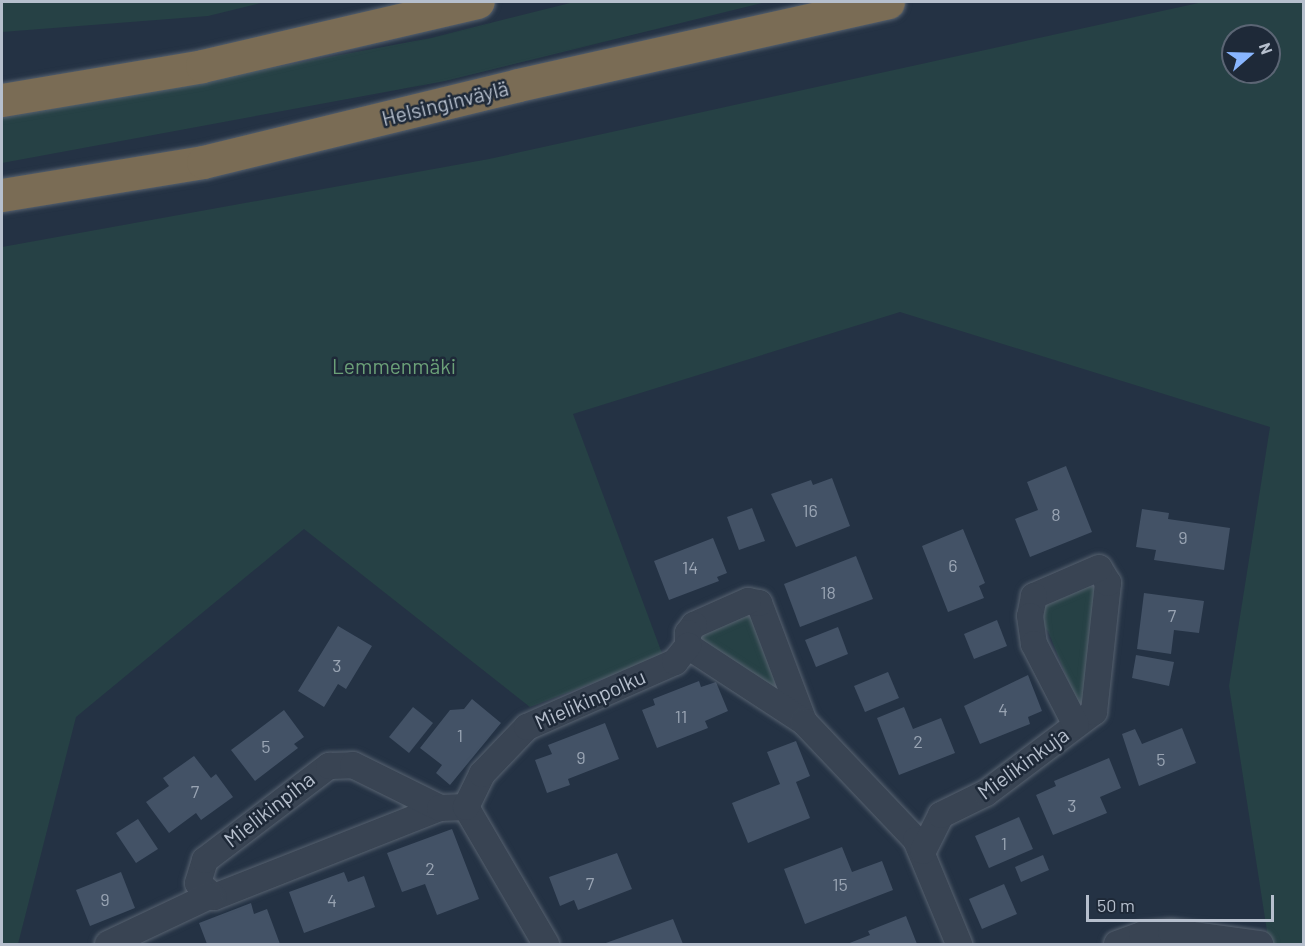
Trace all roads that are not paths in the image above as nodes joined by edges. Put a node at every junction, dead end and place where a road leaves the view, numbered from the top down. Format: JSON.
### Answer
{"nodes":[{"id":1,"x":478,"y":2,"type":"edge"},
{"id":2,"x":888,"y":2,"type":"edge"},
{"id":3,"x":2,"y":100,"type":"edge"},
{"id":4,"x":2,"y":195,"type":"edge"},
{"id":5,"x":688,"y":646,"type":"junction"},
{"id":6,"x":804,"y":722,"type":"junction"},
{"id":7,"x":1076,"y":725,"type":"junction"},
{"id":8,"x":466,"y":807,"type":"junction"},
{"id":9,"x":440,"y":808,"type":"junction"},
{"id":10,"x":923,"y":851,"type":"junction"},
{"id":11,"x":209,"y":896,"type":"junction"},
{"id":12,"x":108,"y":945,"type":"edge"},
{"id":13,"x":546,"y":945,"type":"edge"},
{"id":14,"x":959,"y":945,"type":"edge"},
{"id":15,"x":1117,"y":945,"type":"edge"},
{"id":16,"x":1260,"y":945,"type":"edge"}],
"edges":[{"from":1,"to":3,"type":"highway"},
{"from":2,"to":4,"type":"highway","name":"Helsinginväylä"},
{"from":5,"to":6,"type":"street","name":"Mielikinpolku"},
{"from":5,"to":6,"type":"street","name":"Mielikinpolku"},
{"from":5,"to":8,"type":"street","name":"Mielikinpolku"},
{"from":6,"to":10,"type":"street","name":"Mielikinpolku"},
{"from":7,"to":7,"type":"street","name":"Mielikinkuja"},
{"from":7,"to":10,"type":"street","name":"Mielikinkuja"},
{"from":8,"to":9,"type":"street","name":"Mielikinpiha"},
{"from":8,"to":13,"type":"street"},
{"from":9,"to":11,"type":"street","name":"Mielikinpiha"},
{"from":9,"to":11,"type":"street","name":"Mielikinpiha"},
{"from":10,"to":14,"type":"street"},
{"from":11,"to":12,"type":"street","name":"Mielikinpiha"},
{"from":15,"to":16,"type":"street"}]}
